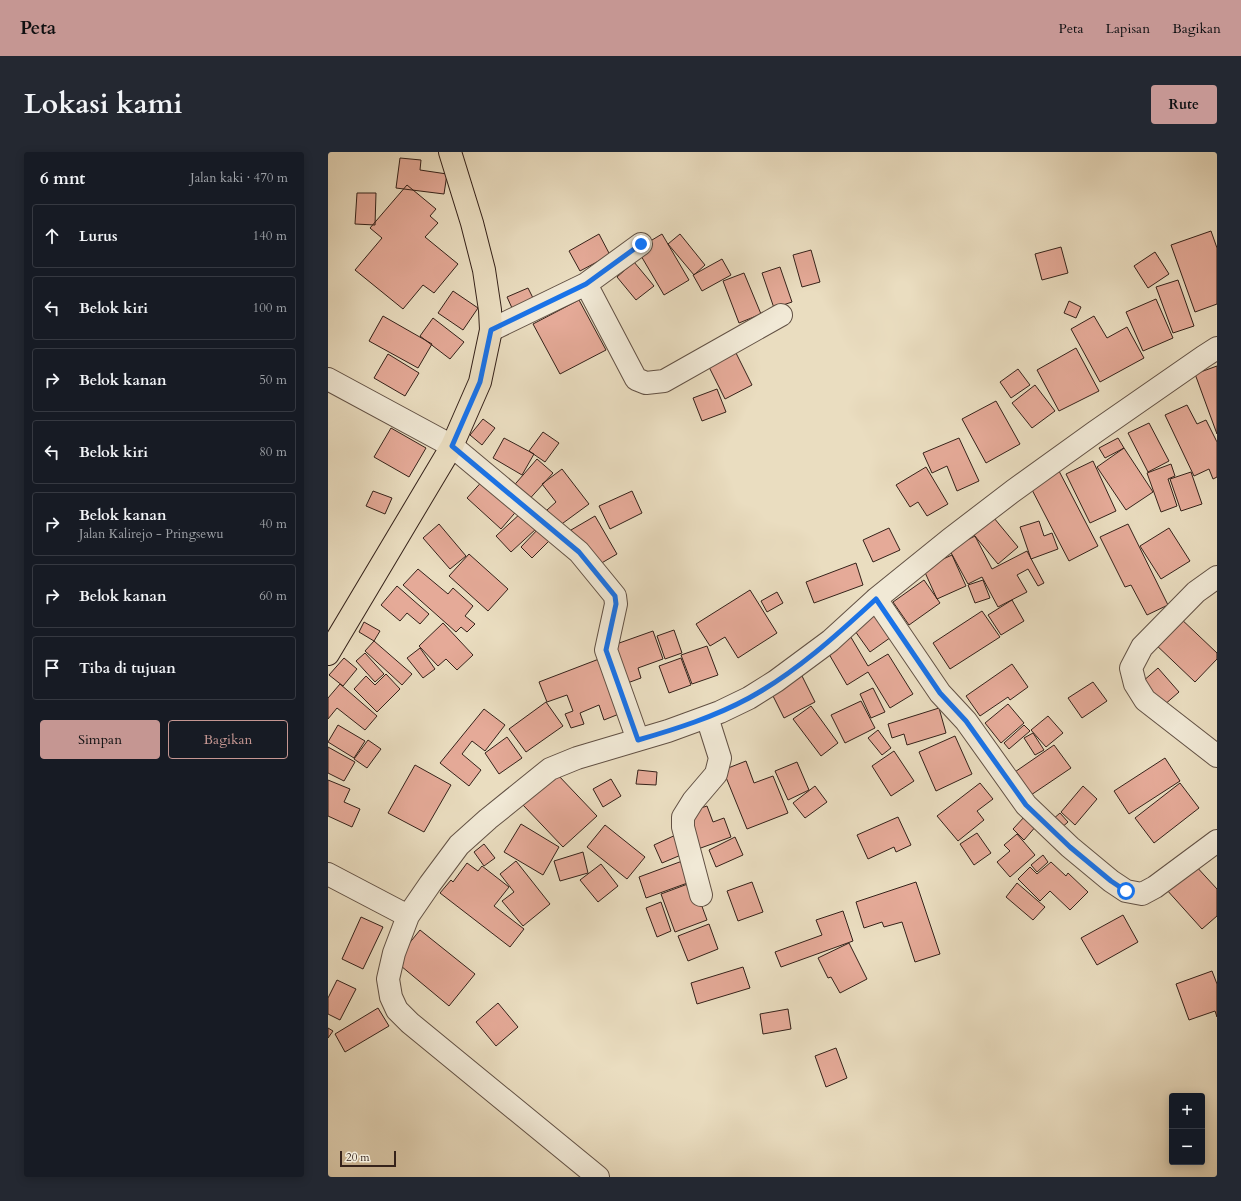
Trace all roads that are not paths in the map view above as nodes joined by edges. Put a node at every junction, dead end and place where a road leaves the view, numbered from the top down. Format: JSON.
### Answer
{"nodes":[{"id":1,"x":450,"y":152,"type":"edge"},
{"id":2,"x":641,"y":244,"type":"dead end"},
{"id":3,"x":586,"y":284,"type":"junction"},
{"id":4,"x":782,"y":315,"type":"dead end"},
{"id":5,"x":491,"y":330,"type":"junction"},
{"id":6,"x":1217,"y":348,"type":"edge"},
{"id":7,"x":328,"y":380,"type":"edge"},
{"id":8,"x":452,"y":446,"type":"junction"},
{"id":9,"x":1217,"y":577,"type":"edge"},
{"id":10,"x":876,"y":599,"type":"junction"},
{"id":11,"x":328,"y":654,"type":"edge"},
{"id":12,"x":707,"y":716,"type":"junction"},
{"id":13,"x":638,"y":740,"type":"junction"},
{"id":14,"x":1217,"y":756,"type":"edge"},
{"id":15,"x":1217,"y":841,"type":"edge"},
{"id":16,"x":328,"y":874,"type":"edge"},
{"id":17,"x":701,"y":895,"type":"dead end"},
{"id":18,"x":408,"y":916,"type":"junction"},
{"id":19,"x":598,"y":1177,"type":"edge"}],
"edges":[{"from":1,"to":5,"type":"main road"},
{"from":2,"to":3,"type":"street"},
{"from":3,"to":4,"type":"street"},
{"from":3,"to":5,"type":"street"},
{"from":5,"to":8,"type":"main road"},
{"from":6,"to":10,"type":"street"},
{"from":7,"to":8,"type":"street"},
{"from":8,"to":11,"type":"main road"},
{"from":8,"to":13,"type":"street"},
{"from":9,"to":14,"type":"street"},
{"from":10,"to":12,"type":"street"},
{"from":10,"to":15,"type":"street"},
{"from":12,"to":13,"type":"street"},
{"from":12,"to":17,"type":"street"},
{"from":13,"to":18,"type":"street"},
{"from":16,"to":18,"type":"street"},
{"from":18,"to":19,"type":"street"}]}
